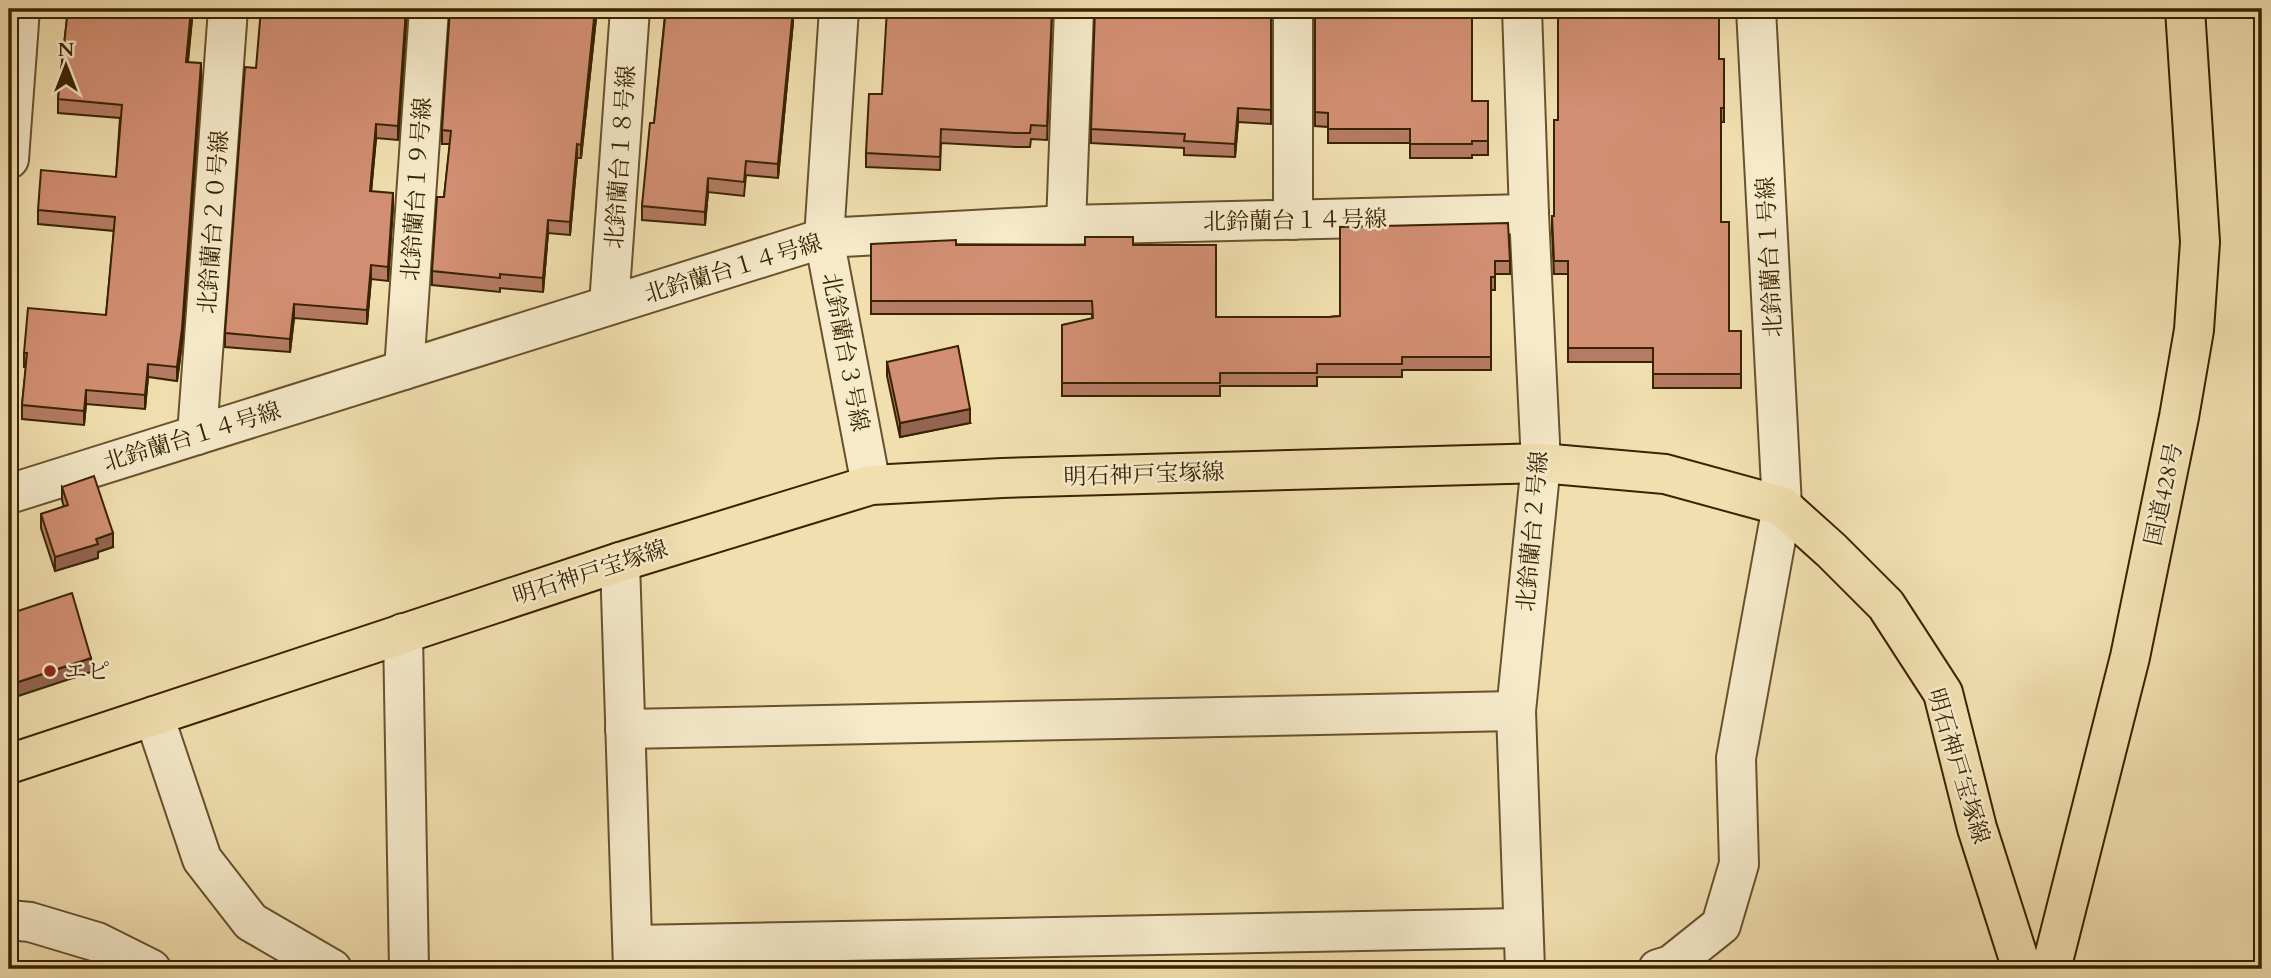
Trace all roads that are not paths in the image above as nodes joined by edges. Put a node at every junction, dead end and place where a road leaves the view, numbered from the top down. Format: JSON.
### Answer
{"nodes":[{"id":1,"x":20,"y":9,"type":"edge"},
{"id":2,"x":228,"y":9,"type":"edge"},
{"id":3,"x":429,"y":9,"type":"edge"},
{"id":4,"x":630,"y":9,"type":"edge"},
{"id":5,"x":839,"y":9,"type":"edge"},
{"id":6,"x":1074,"y":9,"type":"edge"},
{"id":7,"x":1293,"y":9,"type":"edge"},
{"id":8,"x":1522,"y":9,"type":"edge"},
{"id":9,"x":1756,"y":9,"type":"edge"},
{"id":10,"x":2185,"y":9,"type":"edge"},
{"id":11,"x":9,"y":159,"type":"edge"},
{"id":12,"x":1529,"y":215,"type":"junction"},
{"id":13,"x":1293,"y":220,"type":"junction"},
{"id":14,"x":1066,"y":225,"type":"junction"},
{"id":15,"x":824,"y":238,"type":"junction"},
{"id":16,"x":609,"y":306,"type":"junction"},
{"id":17,"x":404,"y":370,"type":"junction"},
{"id":18,"x":197,"y":435,"type":"junction"},
{"id":19,"x":1541,"y":463,"type":"junction"},
{"id":20,"x":871,"y":485,"type":"junction"},
{"id":21,"x":9,"y":494,"type":"edge"},
{"id":22,"x":1782,"y":506,"type":"junction"},
{"id":23,"x":620,"y":562,"type":"junction"},
{"id":24,"x":403,"y":634,"type":"junction"},
{"id":25,"x":1516,"y":711,"type":"junction"},
{"id":26,"x":155,"y":716,"type":"junction"},
{"id":27,"x":625,"y":729,"type":"junction"},
{"id":28,"x":9,"y":764,"type":"edge"},
{"id":29,"x":9,"y":920,"type":"edge"},
{"id":30,"x":1522,"y":928,"type":"junction"},
{"id":31,"x":633,"y":957,"type":"edge"},
{"id":32,"x":151,"y":969,"type":"edge"},
{"id":33,"x":332,"y":969,"type":"edge"},
{"id":34,"x":409,"y":969,"type":"edge"},
{"id":35,"x":1525,"y":969,"type":"edge"},
{"id":36,"x":1658,"y":969,"type":"edge"},
{"id":37,"x":2022,"y":969,"type":"edge"},
{"id":38,"x":2050,"y":969,"type":"edge"}],
"edges":[{"from":1,"to":11,"type":"street"},
{"from":2,"to":18,"type":"street","name":"北鈴蘭台２０号線"},
{"from":3,"to":17,"type":"street","name":"北鈴蘭台１９号線"},
{"from":4,"to":16,"type":"street","name":"北鈴蘭台１８号線"},
{"from":5,"to":15,"type":"street","name":"北鈴蘭台３号線"},
{"from":6,"to":14,"type":"street"},
{"from":7,"to":13,"type":"street"},
{"from":8,"to":12,"type":"street","name":"北鈴蘭台２号線"},
{"from":9,"to":22,"type":"street","name":"北鈴蘭台１号線"},
{"from":10,"to":38,"type":"main road","name":"国道428号"},
{"from":12,"to":13,"type":"street","name":"北鈴蘭台１４号線"},
{"from":12,"to":19,"type":"street","name":"北鈴蘭台２号線"},
{"from":13,"to":14,"type":"street","name":"北鈴蘭台１４号線"},
{"from":14,"to":15,"type":"street","name":"北鈴蘭台１４号線"},
{"from":15,"to":16,"type":"street","name":"北鈴蘭台１４号線"},
{"from":15,"to":20,"type":"street","name":"北鈴蘭台３号線"},
{"from":16,"to":17,"type":"street","name":"北鈴蘭台１４号線"},
{"from":17,"to":18,"type":"street","name":"北鈴蘭台１４号線"},
{"from":18,"to":21,"type":"street","name":"北鈴蘭台１４号線"},
{"from":19,"to":20,"type":"main road","name":"明石神戸宝塚線"},
{"from":19,"to":22,"type":"main road","name":"明石神戸宝塚線"},
{"from":19,"to":25,"type":"street","name":"北鈴蘭台２号線"},
{"from":20,"to":23,"type":"main road","name":"明石神戸宝塚線"},
{"from":22,"to":36,"type":"street","name":"北鈴蘭台１号線"},
{"from":22,"to":37,"type":"main road","name":"明石神戸宝塚線"},
{"from":23,"to":24,"type":"main road","name":"明石神戸宝塚線"},
{"from":23,"to":27,"type":"street"},
{"from":24,"to":26,"type":"main road","name":"明石神戸宝塚線"},
{"from":24,"to":34,"type":"street"},
{"from":25,"to":27,"type":"street"},
{"from":25,"to":30,"type":"street","name":"北鈴蘭台２号線"},
{"from":26,"to":28,"type":"main road","name":"明石神戸宝塚線"},
{"from":26,"to":33,"type":"street"},
{"from":27,"to":31,"type":"street"},
{"from":29,"to":32,"type":"street"},
{"from":30,"to":31,"type":"street"},
{"from":30,"to":35,"type":"street","name":"北鈴蘭台２号線"}]}
